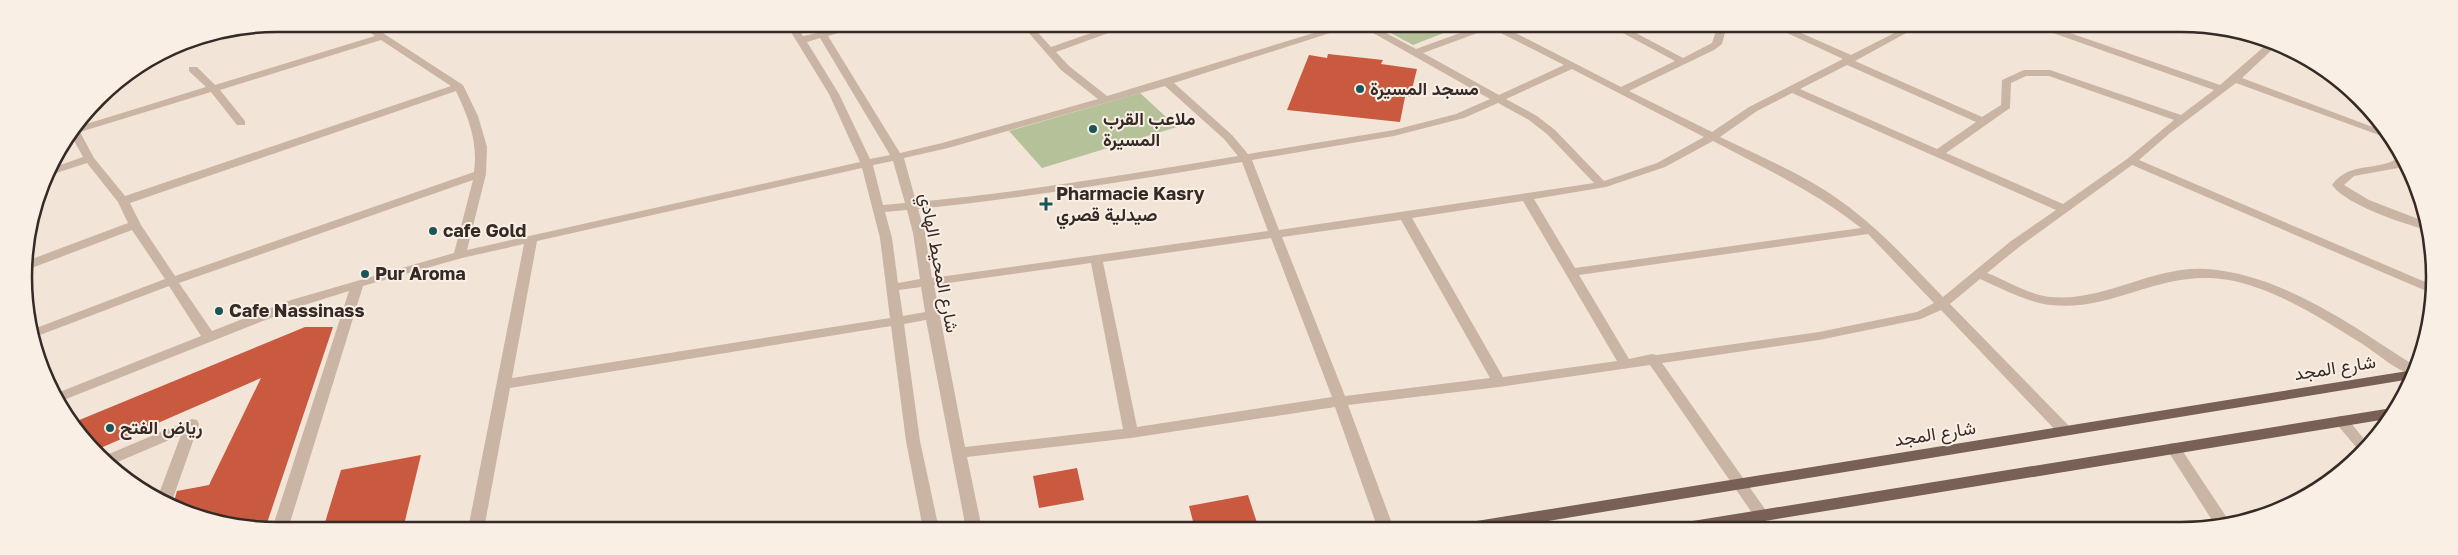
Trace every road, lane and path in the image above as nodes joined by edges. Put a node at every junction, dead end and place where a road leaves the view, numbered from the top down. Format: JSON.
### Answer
{"nodes":[{"id":1,"x":375,"y":32,"type":"edge"},
{"id":2,"x":796,"y":32,"type":"edge"},
{"id":3,"x":815,"y":32,"type":"edge"},
{"id":4,"x":820,"y":32,"type":"edge"},
{"id":5,"x":1032,"y":32,"type":"edge"},
{"id":6,"x":1102,"y":32,"type":"edge"},
{"id":7,"x":1328,"y":32,"type":"edge"},
{"id":8,"x":1377,"y":32,"type":"edge"},
{"id":9,"x":1473,"y":32,"type":"edge"},
{"id":10,"x":1505,"y":32,"type":"edge"},
{"id":11,"x":1626,"y":32,"type":"edge"},
{"id":12,"x":1719,"y":32,"type":"edge"},
{"id":13,"x":1787,"y":32,"type":"edge"},
{"id":14,"x":1903,"y":32,"type":"edge"},
{"id":15,"x":2059,"y":32,"type":"edge"},
{"id":16,"x":382,"y":37,"type":"junction"},
{"id":17,"x":801,"y":40,"type":"junction"},
{"id":18,"x":2268,"y":49,"type":"edge"},
{"id":19,"x":1049,"y":51,"type":"junction"},
{"id":20,"x":1415,"y":53,"type":"junction"},
{"id":21,"x":1850,"y":60,"type":"junction"},
{"id":22,"x":1684,"y":62,"type":"junction"},
{"id":23,"x":1571,"y":66,"type":"junction"},
{"id":24,"x":193,"y":69,"type":"dead end"},
{"id":25,"x":2235,"y":79,"type":"junction"},
{"id":26,"x":1167,"y":82,"type":"junction"},
{"id":27,"x":459,"y":87,"type":"junction"},
{"id":28,"x":213,"y":88,"type":"junction"},
{"id":29,"x":1792,"y":89,"type":"junction"},
{"id":30,"x":2222,"y":89,"type":"junction"},
{"id":31,"x":1620,"y":91,"type":"junction"},
{"id":32,"x":1501,"y":99,"type":"junction"},
{"id":33,"x":1106,"y":100,"type":"junction"},
{"id":34,"x":2183,"y":119,"type":"junction"},
{"id":35,"x":1984,"y":122,"type":"junction"},
{"id":36,"x":241,"y":123,"type":"dead end"},
{"id":37,"x":83,"y":128,"type":"edge"},
{"id":38,"x":2378,"y":132,"type":"edge"},
{"id":39,"x":77,"y":137,"type":"edge"},
{"id":40,"x":1711,"y":138,"type":"junction"},
{"id":41,"x":1938,"y":153,"type":"junction"},
{"id":42,"x":898,"y":158,"type":"junction"},
{"id":43,"x":89,"y":159,"type":"junction"},
{"id":44,"x":1246,"y":159,"type":"junction"},
{"id":45,"x":2131,"y":161,"type":"junction"},
{"id":46,"x":2397,"y":163,"type":"edge"},
{"id":47,"x":867,"y":165,"type":"junction"},
{"id":48,"x":58,"y":169,"type":"edge"},
{"id":49,"x":480,"y":174,"type":"junction"},
{"id":50,"x":1602,"y":185,"type":"junction"},
{"id":51,"x":1527,"y":198,"type":"junction"},
{"id":52,"x":123,"y":201,"type":"junction"},
{"id":53,"x":912,"y":206,"type":"junction"},
{"id":54,"x":879,"y":209,"type":"junction"},
{"id":55,"x":2064,"y":209,"type":"junction"},
{"id":56,"x":1405,"y":216,"type":"junction"},
{"id":57,"x":2419,"y":223,"type":"edge"},
{"id":58,"x":134,"y":225,"type":"junction"},
{"id":59,"x":1871,"y":230,"type":"junction"},
{"id":60,"x":1276,"y":233,"type":"junction"},
{"id":61,"x":531,"y":240,"type":"junction"},
{"id":62,"x":459,"y":255,"type":"junction"},
{"id":63,"x":1097,"y":260,"type":"junction"},
{"id":64,"x":33,"y":263,"type":"edge"},
{"id":65,"x":1571,"y":272,"type":"junction"},
{"id":66,"x":1979,"y":274,"type":"junction"},
{"id":67,"x":172,"y":281,"type":"junction"},
{"id":68,"x":926,"y":281,"type":"junction"},
{"id":69,"x":357,"y":284,"type":"junction"},
{"id":70,"x":894,"y":287,"type":"junction"},
{"id":71,"x":2425,"y":287,"type":"edge"},
{"id":72,"x":1942,"y":304,"type":"junction"},
{"id":73,"x":932,"y":315,"type":"junction"},
{"id":74,"x":896,"y":320,"type":"junction"},
{"id":75,"x":39,"y":331,"type":"edge"},
{"id":76,"x":209,"y":338,"type":"junction"},
{"id":77,"x":1652,"y":358,"type":"junction"},
{"id":78,"x":1625,"y":363,"type":"junction"},
{"id":79,"x":2408,"y":367,"type":"edge"},
{"id":80,"x":2405,"y":375,"type":"edge"},
{"id":81,"x":1500,"y":382,"type":"junction"},
{"id":82,"x":503,"y":384,"type":"junction"},
{"id":83,"x":63,"y":396,"type":"edge"},
{"id":84,"x":1340,"y":401,"type":"junction"},
{"id":85,"x":2384,"y":414,"type":"edge"},
{"id":86,"x":2341,"y":421,"type":"junction"},
{"id":87,"x":2065,"y":431,"type":"junction"},
{"id":88,"x":1131,"y":433,"type":"junction"},
{"id":89,"x":2360,"y":444,"type":"edge"},
{"id":90,"x":2173,"y":448,"type":"junction"},
{"id":91,"x":958,"y":453,"type":"junction"},
{"id":92,"x":112,"y":459,"type":"edge"},
{"id":93,"x":1740,"y":484,"type":"junction"},
{"id":94,"x":166,"y":496,"type":"edge"},
{"id":95,"x":1762,"y":516,"type":"junction"},
{"id":96,"x":2219,"y":519,"type":"edge"},
{"id":97,"x":282,"y":522,"type":"edge"},
{"id":98,"x":477,"y":522,"type":"edge"},
{"id":99,"x":930,"y":522,"type":"edge"},
{"id":100,"x":973,"y":522,"type":"edge"},
{"id":101,"x":1383,"y":522,"type":"edge"},
{"id":102,"x":1507,"y":522,"type":"edge"},
{"id":103,"x":1724,"y":522,"type":"edge"}],
"edges":[{"from":1,"to":16,"type":"street"},
{"from":2,"to":17,"type":"street"},
{"from":3,"to":17,"type":"street"},
{"from":4,"to":42,"type":"street","name":"شارع المحيط الهادي"},
{"from":5,"to":19,"type":"street"},
{"from":6,"to":19,"type":"street"},
{"from":7,"to":26,"type":"street"},
{"from":8,"to":20,"type":"street"},
{"from":9,"to":20,"type":"street"},
{"from":10,"to":23,"type":"street"},
{"from":11,"to":22,"type":"street"},
{"from":12,"to":22,"type":"street"},
{"from":13,"to":21,"type":"street"},
{"from":14,"to":21,"type":"street"},
{"from":15,"to":30,"type":"street"},
{"from":16,"to":27,"type":"street"},
{"from":16,"to":28,"type":"street"},
{"from":17,"to":47,"type":"street"},
{"from":18,"to":25,"type":"street"},
{"from":19,"to":33,"type":"street"},
{"from":20,"to":32,"type":"street"},
{"from":21,"to":29,"type":"street"},
{"from":21,"to":35,"type":"street"},
{"from":22,"to":31,"type":"street"},
{"from":23,"to":31,"type":"street"},
{"from":23,"to":32,"type":"street"},
{"from":24,"to":28,"type":"street"},
{"from":25,"to":30,"type":"street"},
{"from":25,"to":38,"type":"street"},
{"from":26,"to":33,"type":"street"},
{"from":26,"to":44,"type":"street"},
{"from":27,"to":49,"type":"street"},
{"from":27,"to":52,"type":"street"},
{"from":28,"to":36,"type":"street"},
{"from":28,"to":37,"type":"street"},
{"from":29,"to":40,"type":"street"},
{"from":29,"to":41,"type":"street"},
{"from":30,"to":34,"type":"street"},
{"from":31,"to":40,"type":"street"},
{"from":32,"to":44,"type":"street"},
{"from":32,"to":50,"type":"street"},
{"from":33,"to":42,"type":"street"},
{"from":34,"to":35,"type":"street"},
{"from":34,"to":45,"type":"street"},
{"from":35,"to":41,"type":"street"},
{"from":39,"to":43,"type":"street"},
{"from":40,"to":50,"type":"street"},
{"from":40,"to":59,"type":"street"},
{"from":41,"to":55,"type":"street"},
{"from":42,"to":47,"type":"street"},
{"from":42,"to":53,"type":"street","name":"شارع المحيط الهادي"},
{"from":43,"to":48,"type":"street"},
{"from":43,"to":52,"type":"street"},
{"from":44,"to":53,"type":"street"},
{"from":44,"to":60,"type":"street"},
{"from":45,"to":55,"type":"street"},
{"from":45,"to":71,"type":"street"},
{"from":46,"to":57,"type":"street"},
{"from":47,"to":54,"type":"street"},
{"from":47,"to":61,"type":"street"},
{"from":49,"to":62,"type":"street"},
{"from":49,"to":67,"type":"street"},
{"from":50,"to":51,"type":"street"},
{"from":51,"to":56,"type":"street"},
{"from":51,"to":65,"type":"street"},
{"from":52,"to":58,"type":"street"},
{"from":53,"to":54,"type":"street"},
{"from":53,"to":68,"type":"street","name":"شارع المحيط الهادي"},
{"from":54,"to":70,"type":"street"},
{"from":55,"to":66,"type":"street"},
{"from":56,"to":60,"type":"street"},
{"from":56,"to":81,"type":"street"},
{"from":58,"to":64,"type":"street"},
{"from":58,"to":67,"type":"street"},
{"from":59,"to":65,"type":"street"},
{"from":59,"to":72,"type":"street"},
{"from":60,"to":63,"type":"street"},
{"from":60,"to":84,"type":"street"},
{"from":61,"to":62,"type":"street"},
{"from":61,"to":82,"type":"street"},
{"from":62,"to":69,"type":"street"},
{"from":63,"to":68,"type":"street"},
{"from":63,"to":88,"type":"street"},
{"from":65,"to":78,"type":"street"},
{"from":66,"to":72,"type":"street"},
{"from":66,"to":79,"type":"street"},
{"from":67,"to":75,"type":"street"},
{"from":67,"to":76,"type":"street"},
{"from":68,"to":70,"type":"street"},
{"from":68,"to":73,"type":"street","name":"شارع المحيط الهادي"},
{"from":69,"to":76,"type":"street"},
{"from":69,"to":97,"type":"street"},
{"from":70,"to":74,"type":"street"},
{"from":72,"to":77,"type":"street"},
{"from":72,"to":87,"type":"street"},
{"from":73,"to":74,"type":"street"},
{"from":73,"to":91,"type":"street","name":"شارع المحيط الهادي"},
{"from":74,"to":82,"type":"street"},
{"from":74,"to":99,"type":"street"},
{"from":76,"to":83,"type":"street"},
{"from":77,"to":78,"type":"street"},
{"from":77,"to":93,"type":"street"},
{"from":78,"to":81,"type":"street"},
{"from":80,"to":87,"type":"main road","name":"شارع المجد"},
{"from":81,"to":84,"type":"street"},
{"from":82,"to":98,"type":"street"},
{"from":84,"to":88,"type":"street"},
{"from":84,"to":101,"type":"street"},
{"from":85,"to":86,"type":"main road"},
{"from":86,"to":89,"type":"street"},
{"from":86,"to":90,"type":"main road"},
{"from":87,"to":93,"type":"main road","name":"شارع المجد"},
{"from":88,"to":91,"type":"street"},
{"from":90,"to":95,"type":"main road"},
{"from":90,"to":96,"type":"street"},
{"from":91,"to":100,"type":"street","name":"شارع المحيط الهادي"},
{"from":92,"to":94,"type":"street"},
{"from":93,"to":95,"type":"street"},
{"from":93,"to":102,"type":"main road","name":"شارع المجد"},
{"from":95,"to":103,"type":"main road"}]}
